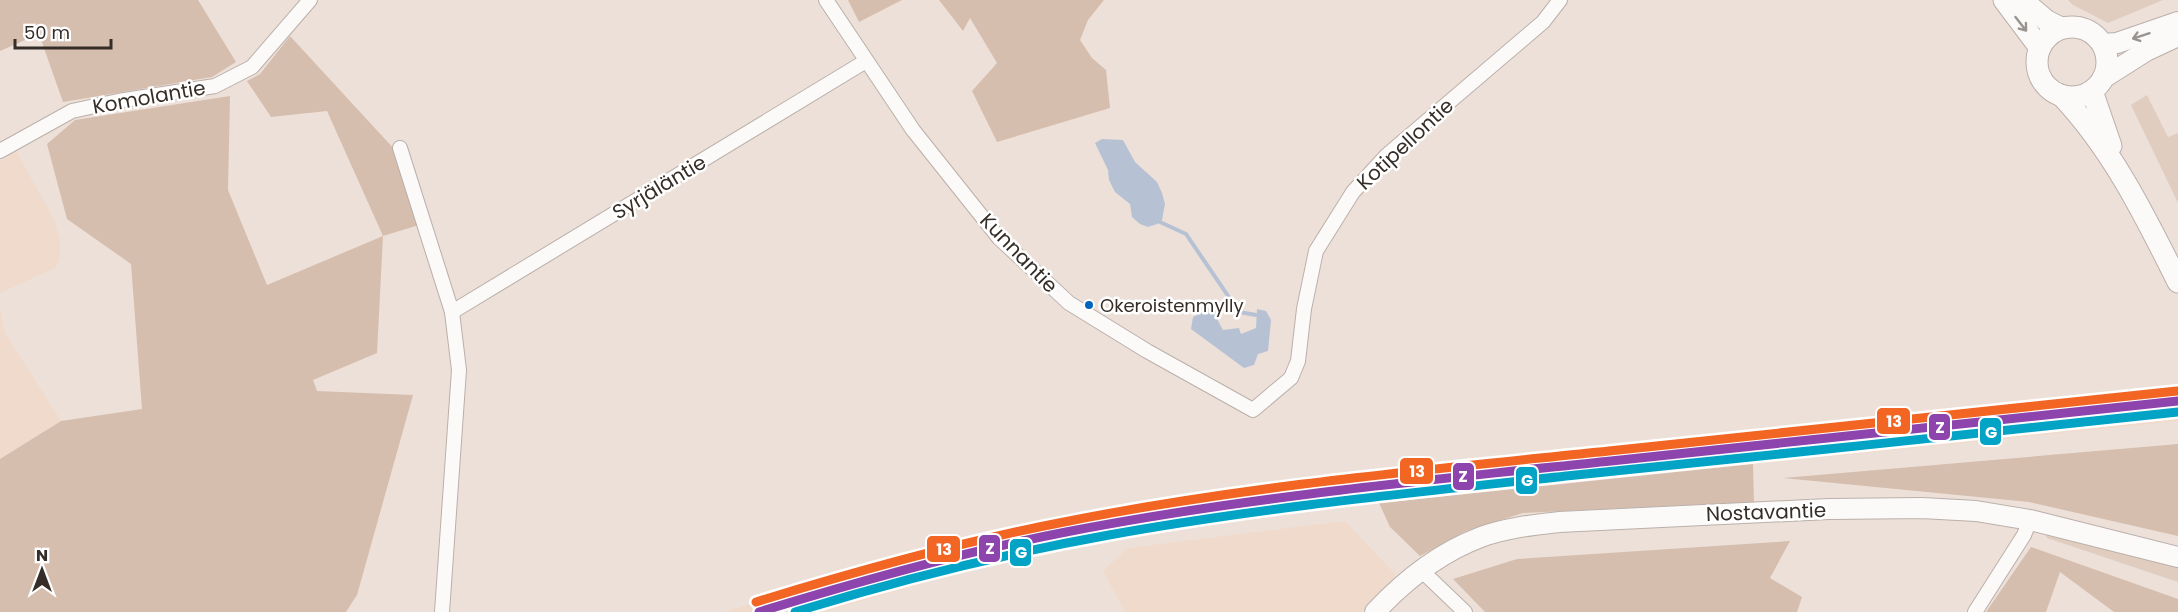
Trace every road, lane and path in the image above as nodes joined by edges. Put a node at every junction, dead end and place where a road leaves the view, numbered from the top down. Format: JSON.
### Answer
{"nodes":[{"id":1,"x":310,"y":0,"type":"edge"},
{"id":2,"x":826,"y":0,"type":"edge"},
{"id":3,"x":1560,"y":0,"type":"edge"},
{"id":4,"x":2004,"y":0,"type":"edge"},
{"id":5,"x":2022,"y":0,"type":"edge"},
{"id":6,"x":2178,"y":22,"type":"edge"},
{"id":7,"x":2061,"y":28,"type":"junction"},
{"id":8,"x":2178,"y":36,"type":"edge"},
{"id":9,"x":2103,"y":44,"type":"junction"},
{"id":10,"x":2040,"y":48,"type":"junction"},
{"id":11,"x":866,"y":62,"type":"junction"},
{"id":12,"x":2098,"y":84,"type":"junction"},
{"id":13,"x":2061,"y":95,"type":"junction"},
{"id":14,"x":400,"y":148,"type":"dead end"},
{"id":15,"x":0,"y":151,"type":"edge"},
{"id":16,"x":2121,"y":172,"type":"junction"},
{"id":17,"x":2178,"y":282,"type":"edge"},
{"id":18,"x":452,"y":312,"type":"junction"},
{"id":19,"x":1253,"y":410,"type":"joint"},
{"id":20,"x":2030,"y":520,"type":"junction"},
{"id":21,"x":2178,"y":557,"type":"edge"},
{"id":22,"x":1422,"y":571,"type":"junction"},
{"id":23,"x":442,"y":612,"type":"edge"},
{"id":24,"x":1375,"y":612,"type":"edge"},
{"id":25,"x":1465,"y":612,"type":"edge"},
{"id":26,"x":1975,"y":612,"type":"edge"}],
"edges":[{"from":1,"to":15,"type":"street","name":"Komolantie"},
{"from":2,"to":11,"type":"street","name":"Kunnantie"},
{"from":3,"to":19,"type":"street","name":"Kotipellontie"},
{"from":4,"to":10,"type":"main road","one_way":true},
{"from":5,"to":7,"type":"main road"},
{"from":6,"to":9,"type":"street","one_way":true},
{"from":7,"to":9,"type":"main road"},
{"from":7,"to":10,"type":"main road"},
{"from":8,"to":12,"type":"street"},
{"from":9,"to":12,"type":"main road"},
{"from":10,"to":13,"type":"main road"},
{"from":11,"to":18,"type":"street","name":"Syrjäläntie"},
{"from":11,"to":19,"type":"street","name":"Kunnantie"},
{"from":12,"to":13,"type":"main road"},
{"from":12,"to":16,"type":"main road"},
{"from":13,"to":16,"type":"main road"},
{"from":14,"to":18,"type":"street"},
{"from":16,"to":17,"type":"main road"},
{"from":18,"to":23,"type":"street"},
{"from":20,"to":21,"type":"street","name":"Nostavantie"},
{"from":20,"to":22,"type":"street","name":"Nostavantie"},
{"from":20,"to":26,"type":"street"},
{"from":22,"to":24,"type":"street","name":"Nostavantie"},
{"from":22,"to":25,"type":"street"}]}
